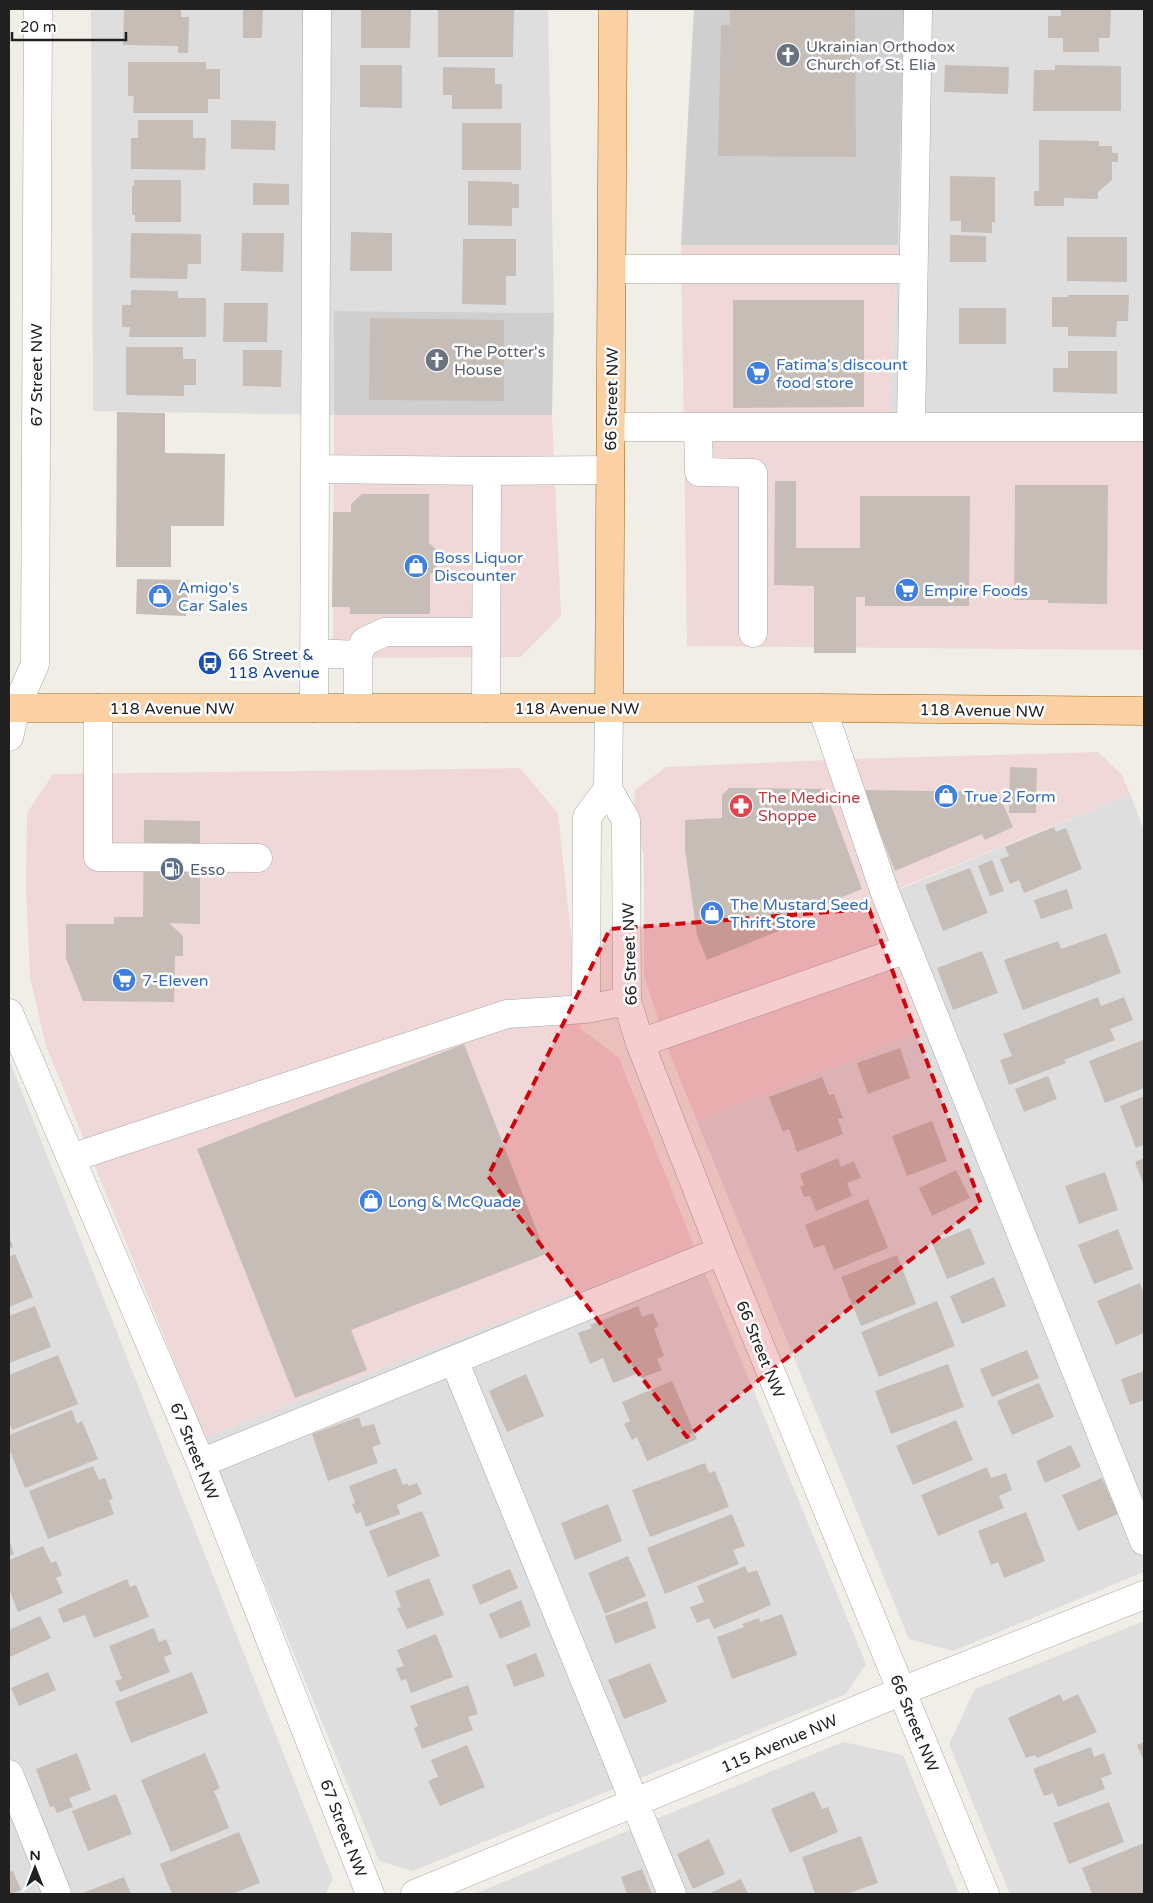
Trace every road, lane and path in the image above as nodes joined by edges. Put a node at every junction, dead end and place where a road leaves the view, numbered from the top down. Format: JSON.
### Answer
{"nodes":[{"id":1,"x":38,"y":9,"type":"edge"},
{"id":2,"x":317,"y":9,"type":"edge"},
{"id":3,"x":613,"y":9,"type":"edge"},
{"id":4,"x":918,"y":9,"type":"edge"},
{"id":5,"x":612,"y":269,"type":"junction"},
{"id":6,"x":913,"y":269,"type":"junction"},
{"id":7,"x":611,"y":427,"type":"junction"},
{"id":8,"x":698,"y":427,"type":"junction"},
{"id":9,"x":911,"y":427,"type":"junction"},
{"id":10,"x":1144,"y":427,"type":"edge"},
{"id":11,"x":316,"y":469,"type":"junction"},
{"id":12,"x":610,"y":470,"type":"junction"},
{"id":13,"x":487,"y":472,"type":"junction"},
{"id":14,"x":485,"y":632,"type":"junction"},
{"id":15,"x":753,"y":633,"type":"dead end"},
{"id":16,"x":312,"y":653,"type":"junction"},
{"id":17,"x":358,"y":655,"type":"junction"},
{"id":18,"x":12,"y":708,"type":"edge"},
{"id":19,"x":98,"y":708,"type":"junction"},
{"id":20,"x":314,"y":708,"type":"junction"},
{"id":21,"x":358,"y":708,"type":"junction"},
{"id":22,"x":486,"y":708,"type":"junction"},
{"id":23,"x":609,"y":708,"type":"junction"},
{"id":24,"x":822,"y":708,"type":"junction"},
{"id":25,"x":1144,"y":712,"type":"edge"},
{"id":26,"x":9,"y":737,"type":"edge"},
{"id":27,"x":608,"y":790,"type":"junction"},
{"id":28,"x":258,"y":858,"type":"dead end"},
{"id":29,"x":907,"y":949,"type":"junction"},
{"id":30,"x":627,"y":1001,"type":"junction"},
{"id":31,"x":586,"y":1009,"type":"junction"},
{"id":32,"x":9,"y":1012,"type":"edge"},
{"id":33,"x":640,"y":1043,"type":"junction"},
{"id":34,"x":71,"y":1158,"type":"junction"},
{"id":35,"x":721,"y":1251,"type":"junction"},
{"id":36,"x":454,"y":1360,"type":"junction"},
{"id":37,"x":201,"y":1463,"type":"junction"},
{"id":38,"x":1144,"y":1541,"type":"edge"},
{"id":39,"x":1144,"y":1594,"type":"edge"},
{"id":40,"x":902,"y":1691,"type":"junction"},
{"id":41,"x":9,"y":1774,"type":"edge"},
{"id":42,"x":635,"y":1803,"type":"junction"},
{"id":43,"x":57,"y":1894,"type":"edge"},
{"id":44,"x":370,"y":1894,"type":"edge"},
{"id":45,"x":415,"y":1894,"type":"edge"},
{"id":46,"x":672,"y":1894,"type":"edge"},
{"id":47,"x":985,"y":1894,"type":"edge"}],
"edges":[{"from":1,"to":18,"type":"street","name":"67 Street NW"},
{"from":2,"to":11,"type":"street"},
{"from":3,"to":5,"type":"main road","name":"66 Street NW"},
{"from":4,"to":6,"type":"street"},
{"from":5,"to":6,"type":"street"},
{"from":5,"to":7,"type":"main road","name":"66 Street NW"},
{"from":6,"to":9,"type":"street"},
{"from":7,"to":8,"type":"street"},
{"from":7,"to":12,"type":"main road","name":"66 Street NW"},
{"from":8,"to":9,"type":"street"},
{"from":8,"to":15,"type":"street"},
{"from":9,"to":10,"type":"street"},
{"from":11,"to":13,"type":"street"},
{"from":11,"to":16,"type":"street"},
{"from":12,"to":13,"type":"street"},
{"from":12,"to":23,"type":"main road","name":"66 Street NW"},
{"from":13,"to":14,"type":"street"},
{"from":14,"to":17,"type":"street"},
{"from":14,"to":22,"type":"street"},
{"from":16,"to":17,"type":"street"},
{"from":16,"to":20,"type":"street"},
{"from":17,"to":21,"type":"street"},
{"from":18,"to":19,"type":"main road","name":"118 Avenue NW"},
{"from":18,"to":26,"type":"street","name":"67 Street NW"},
{"from":19,"to":20,"type":"main road","name":"118 Avenue NW"},
{"from":19,"to":28,"type":"street"},
{"from":20,"to":21,"type":"main road","name":"118 Avenue NW"},
{"from":21,"to":22,"type":"main road","name":"118 Avenue NW"},
{"from":22,"to":23,"type":"main road","name":"118 Avenue NW"},
{"from":23,"to":24,"type":"main road","name":"118 Avenue NW"},
{"from":23,"to":27,"type":"street","name":"66 Street NW"},
{"from":24,"to":25,"type":"main road","name":"118 Avenue NW"},
{"from":24,"to":29,"type":"street"},
{"from":27,"to":30,"type":"street","name":"66 Street NW"},
{"from":27,"to":31,"type":"street"},
{"from":29,"to":33,"type":"street"},
{"from":29,"to":38,"type":"street"},
{"from":30,"to":31,"type":"street"},
{"from":30,"to":33,"type":"street","name":"66 Street NW"},
{"from":31,"to":34,"type":"street"},
{"from":32,"to":34,"type":"street","name":"67 Street NW"},
{"from":33,"to":35,"type":"street","name":"66 Street NW"},
{"from":34,"to":37,"type":"street","name":"67 Street NW"},
{"from":35,"to":36,"type":"street"},
{"from":35,"to":40,"type":"street","name":"66 Street NW"},
{"from":36,"to":37,"type":"street"},
{"from":36,"to":42,"type":"street"},
{"from":37,"to":44,"type":"street","name":"67 Street NW"},
{"from":39,"to":40,"type":"street","name":"115 Avenue NW"},
{"from":40,"to":42,"type":"street","name":"115 Avenue NW"},
{"from":40,"to":47,"type":"street","name":"66 Street NW"},
{"from":41,"to":43,"type":"street"},
{"from":42,"to":45,"type":"street","name":"115 Avenue NW"},
{"from":42,"to":46,"type":"street"}]}
